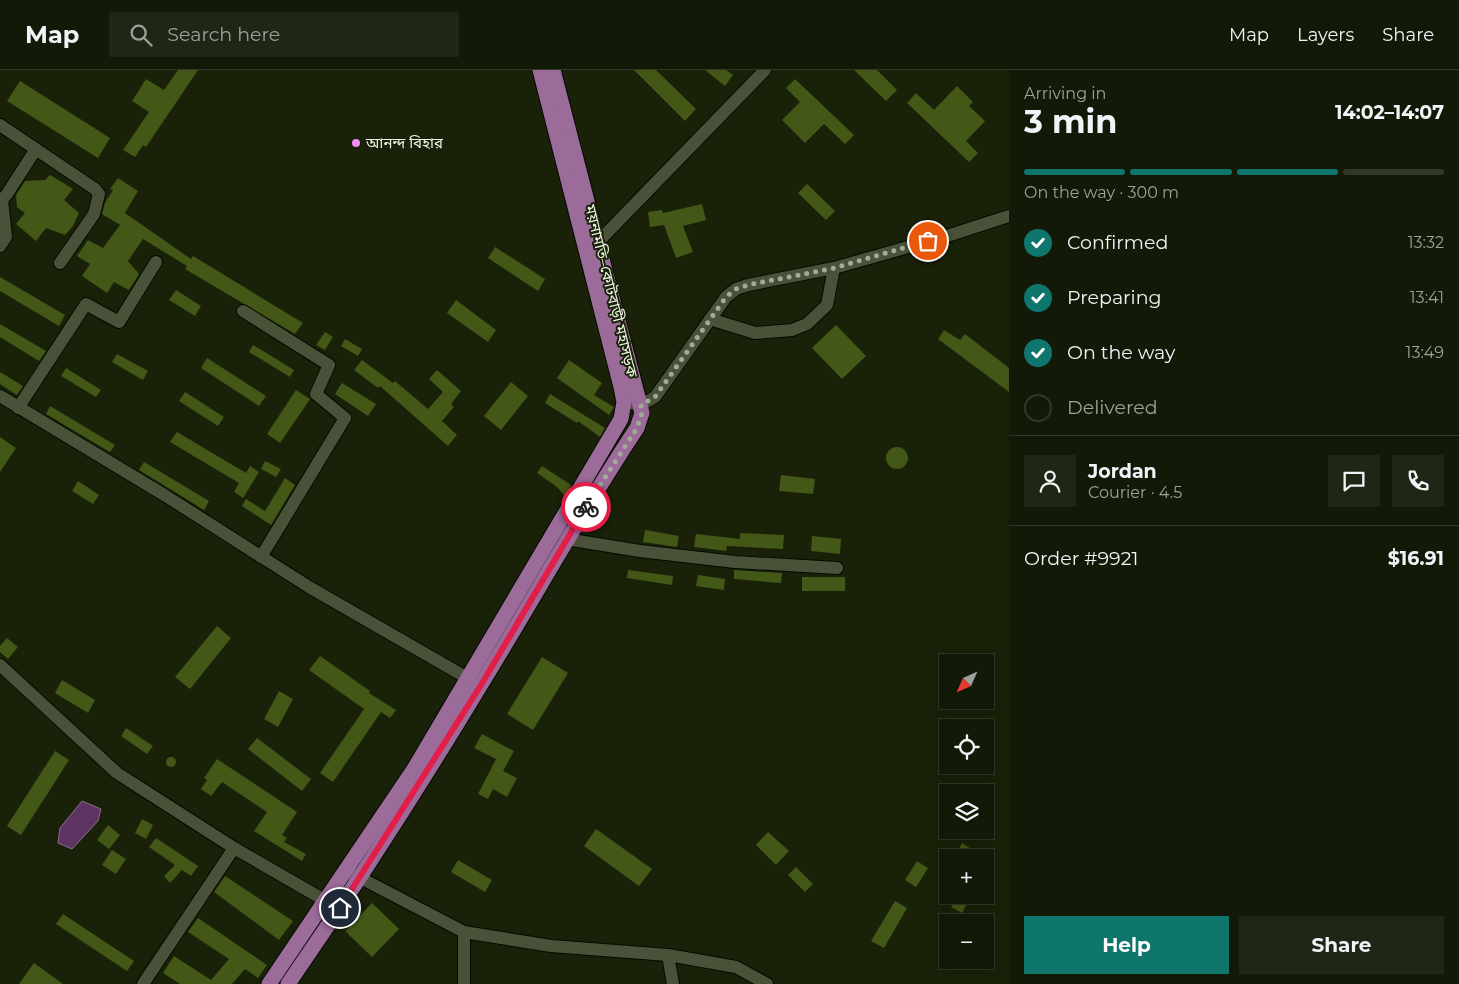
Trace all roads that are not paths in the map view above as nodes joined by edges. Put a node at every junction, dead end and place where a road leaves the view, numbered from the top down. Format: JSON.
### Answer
{"nodes":[{"id":1,"x":540,"y":70,"type":"edge"},
{"id":2,"x":553,"y":70,"type":"edge"},
{"id":3,"x":765,"y":70,"type":"edge"},
{"id":4,"x":0,"y":125,"type":"edge"},
{"id":5,"x":36,"y":149,"type":"junction"},
{"id":6,"x":1,"y":200,"type":"edge"},
{"id":7,"x":1009,"y":216,"type":"edge"},
{"id":8,"x":591,"y":241,"type":"junction"},
{"id":9,"x":0,"y":246,"type":"edge"},
{"id":10,"x":156,"y":262,"type":"dead end"},
{"id":11,"x":60,"y":263,"type":"dead end"},
{"id":12,"x":834,"y":268,"type":"junction"},
{"id":13,"x":243,"y":312,"type":"dead end"},
{"id":14,"x":710,"y":319,"type":"junction"},
{"id":15,"x":0,"y":396,"type":"edge"},
{"id":16,"x":624,"y":402,"type":"junction"},
{"id":17,"x":641,"y":405,"type":"junction"},
{"id":18,"x":18,"y":408,"type":"junction"},
{"id":19,"x":566,"y":539,"type":"junction"},
{"id":20,"x":261,"y":557,"type":"junction"},
{"id":21,"x":837,"y":568,"type":"dead end"},
{"id":22,"x":0,"y":665,"type":"edge"},
{"id":23,"x":469,"y":679,"type":"junction"},
{"id":24,"x":234,"y":848,"type":"junction"},
{"id":25,"x":346,"y":870,"type":"junction"},
{"id":26,"x":359,"y":879,"type":"junction"},
{"id":27,"x":326,"y":901,"type":"junction"},
{"id":28,"x":464,"y":932,"type":"junction"},
{"id":29,"x":668,"y":955,"type":"junction"},
{"id":30,"x":143,"y":984,"type":"edge"},
{"id":31,"x":270,"y":984,"type":"edge"},
{"id":32,"x":288,"y":984,"type":"edge"},
{"id":33,"x":464,"y":984,"type":"edge"},
{"id":34,"x":673,"y":984,"type":"edge"},
{"id":35,"x":767,"y":984,"type":"edge"}],
"edges":[{"from":1,"to":8,"type":"main road","name":"ময়নামতি–কোটবাড়ী মহাসড়ক"},
{"from":2,"to":8,"type":"main road","name":"ময়নামতি–কোটবাড়ী মহাসড়ক"},
{"from":3,"to":8,"type":"street"},
{"from":4,"to":5,"type":"street"},
{"from":5,"to":6,"type":"street"},
{"from":5,"to":11,"type":"street"},
{"from":6,"to":9,"type":"street"},
{"from":7,"to":12,"type":"street"},
{"from":8,"to":16,"type":"main road","name":"ময়নামতি–কোটবাড়ী মহাসড়ক"},
{"from":8,"to":17,"type":"main road","name":"ময়নামতি–কোটবাড়ী মহাসড়ক"},
{"from":10,"to":18,"type":"street"},
{"from":12,"to":14,"type":"street"},
{"from":12,"to":14,"type":"street"},
{"from":13,"to":20,"type":"street"},
{"from":14,"to":17,"type":"street"},
{"from":15,"to":18,"type":"street"},
{"from":16,"to":17,"type":"street"},
{"from":16,"to":23,"type":"main road","name":"ময়নামতি–কোটবাড়ী মহাসড়ক"},
{"from":17,"to":19,"type":"main road","name":"ময়নামতি–কোটবাড়ী মহাসড়ক"},
{"from":18,"to":20,"type":"street"},
{"from":19,"to":21,"type":"street"},
{"from":19,"to":26,"type":"main road","name":"ময়নামতি–কোটবাড়ী মহাসড়ক"},
{"from":20,"to":23,"type":"street"},
{"from":22,"to":24,"type":"street"},
{"from":23,"to":25,"type":"main road","name":"ময়নামতি–কোটবাড়ী মহাসড়ক"},
{"from":24,"to":27,"type":"street"},
{"from":24,"to":30,"type":"street"},
{"from":25,"to":26,"type":"street"},
{"from":25,"to":27,"type":"main road","name":"ময়নামতি–কোটবাড়ী মহাসড়ক"},
{"from":26,"to":28,"type":"street"},
{"from":26,"to":32,"type":"main road","name":"ময়নামতি–কোটবাড়ী মহাসড়ক"},
{"from":27,"to":31,"type":"main road","name":"ময়নামতি–কোটবাড়ী মহাসড়ক"},
{"from":28,"to":29,"type":"street"},
{"from":28,"to":33,"type":"street"},
{"from":29,"to":34,"type":"street"},
{"from":29,"to":35,"type":"street"}]}
